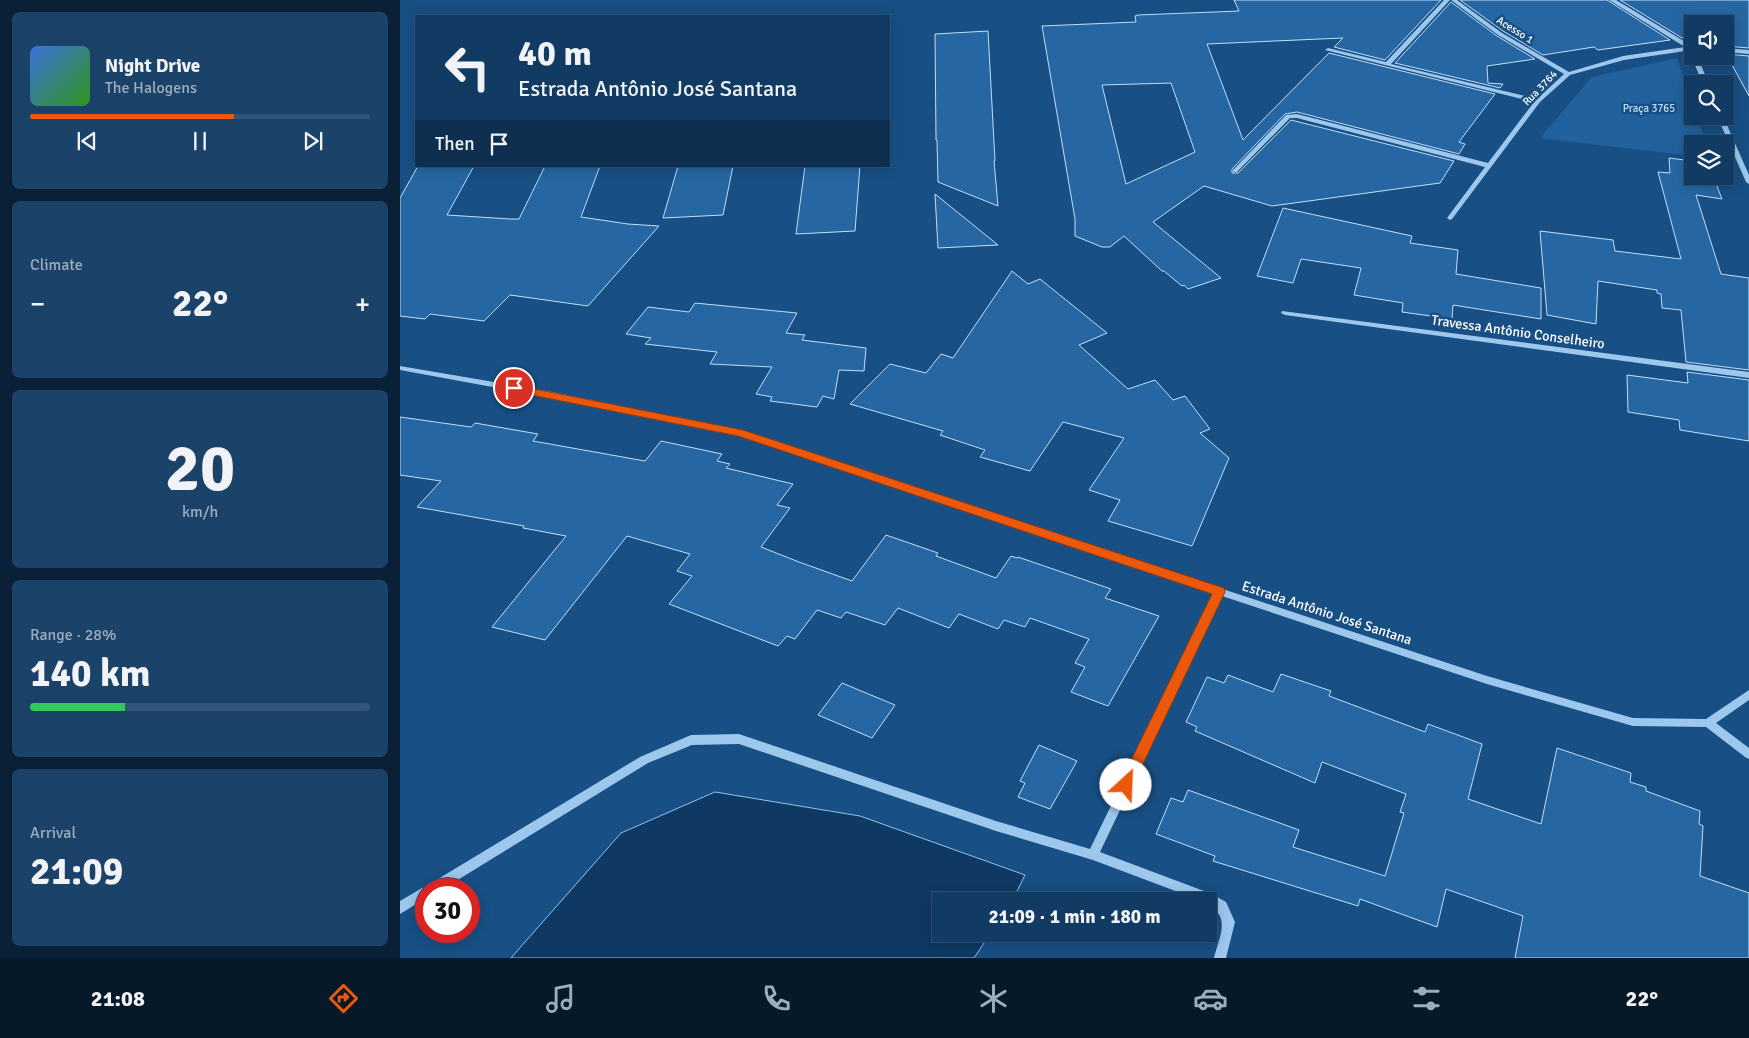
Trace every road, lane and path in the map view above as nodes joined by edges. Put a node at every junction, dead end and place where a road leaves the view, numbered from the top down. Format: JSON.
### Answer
{"nodes":[{"id":1,"x":1447,"y":0,"type":"edge"},
{"id":2,"x":1454,"y":0,"type":"edge"},
{"id":3,"x":1612,"y":0,"type":"edge"},
{"id":4,"x":1684,"y":44,"type":"edge"},
{"id":5,"x":1328,"y":50,"type":"dead end"},
{"id":6,"x":1684,"y":50,"type":"edge"},
{"id":7,"x":1734,"y":51,"type":"edge"},
{"id":8,"x":1749,"y":52,"type":"edge"},
{"id":9,"x":1388,"y":64,"type":"junction"},
{"id":10,"x":1568,"y":74,"type":"junction"},
{"id":11,"x":1538,"y":101,"type":"junction"},
{"id":12,"x":1724,"y":125,"type":"edge"},
{"id":13,"x":1490,"y":166,"type":"junction"},
{"id":14,"x":1235,"y":171,"type":"dead end"},
{"id":15,"x":1749,"y":182,"type":"edge"},
{"id":16,"x":1450,"y":218,"type":"dead end"},
{"id":17,"x":1285,"y":313,"type":"dead end"},
{"id":18,"x":400,"y":368,"type":"edge"},
{"id":19,"x":1749,"y":375,"type":"edge"},
{"id":20,"x":1219,"y":592,"type":"junction"},
{"id":21,"x":1749,"y":694,"type":"edge"},
{"id":22,"x":1708,"y":723,"type":"junction"},
{"id":23,"x":1749,"y":754,"type":"edge"},
{"id":24,"x":1093,"y":855,"type":"junction"},
{"id":25,"x":450,"y":878,"type":"edge"},
{"id":26,"x":415,"y":899,"type":"edge"},
{"id":27,"x":400,"y":908,"type":"edge"},
{"id":28,"x":1220,"y":958,"type":"edge"}],
"edges":[{"from":1,"to":9,"type":"street"},
{"from":2,"to":10,"type":"street","name":"Acesso 1"},
{"from":3,"to":4,"type":"street"},
{"from":5,"to":9,"type":"street"},
{"from":6,"to":10,"type":"street","name":"Rua 3764"},
{"from":7,"to":8,"type":"street"},
{"from":9,"to":11,"type":"street"},
{"from":10,"to":11,"type":"street","name":"Rua 3764"},
{"from":11,"to":13,"type":"street","name":"Rua 3764"},
{"from":12,"to":15,"type":"street"},
{"from":13,"to":14,"type":"street"},
{"from":13,"to":16,"type":"street","name":"Rua 3764"},
{"from":17,"to":19,"type":"street","name":"Travessa Antônio Conselheiro"},
{"from":18,"to":20,"type":"street","name":"Estrada Antônio José Santana"},
{"from":20,"to":22,"type":"street","name":"Estrada Antônio José Santana"},
{"from":20,"to":24,"type":"street"},
{"from":21,"to":22,"type":"street"},
{"from":22,"to":23,"type":"street"},
{"from":24,"to":25,"type":"street"},
{"from":24,"to":28,"type":"street"},
{"from":26,"to":27,"type":"street"}]}
